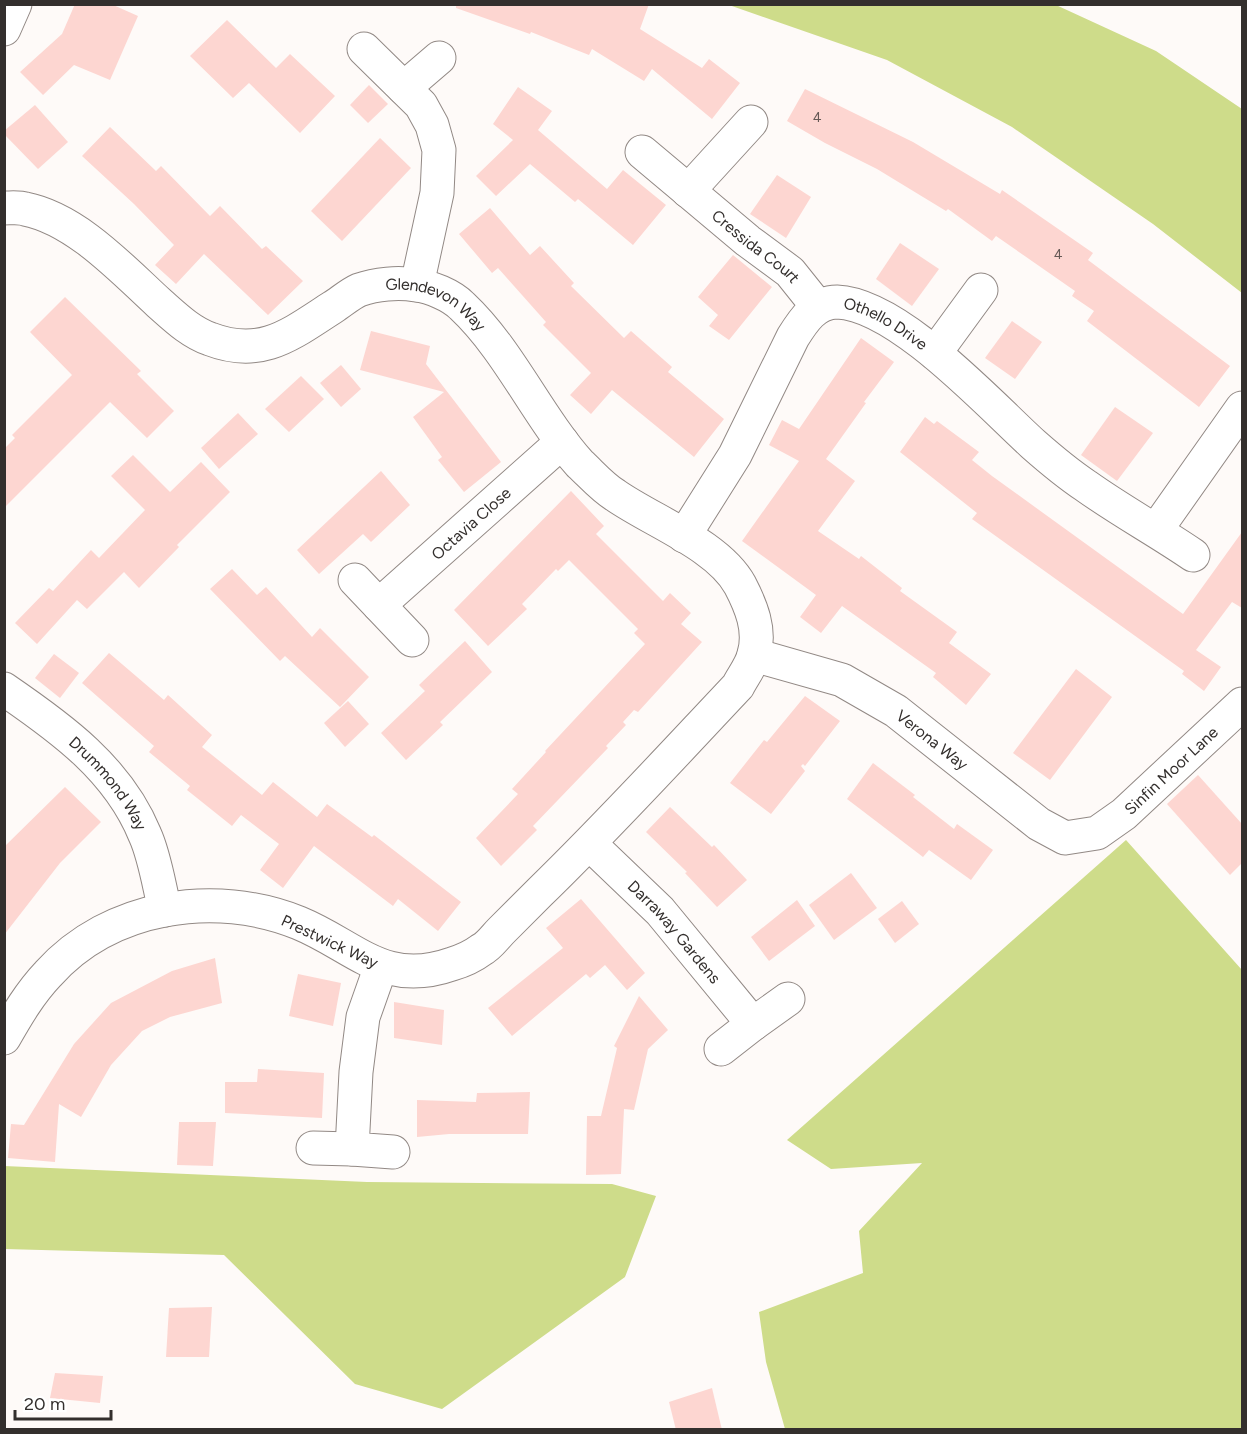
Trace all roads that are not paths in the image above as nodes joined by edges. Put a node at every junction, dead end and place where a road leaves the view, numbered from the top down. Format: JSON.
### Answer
{"nodes":[{"id":1,"x":364,"y":48,"type":"dead end"},
{"id":2,"x":439,"y":58,"type":"dead end"},
{"id":3,"x":404,"y":88,"type":"junction"},
{"id":4,"x":751,"y":122,"type":"dead end"},
{"id":5,"x":642,"y":152,"type":"dead end"},
{"id":6,"x":688,"y":191,"type":"junction"},
{"id":7,"x":4,"y":208,"type":"edge"},
{"id":8,"x":417,"y":285,"type":"junction"},
{"id":9,"x":981,"y":290,"type":"dead end"},
{"id":10,"x":818,"y":307,"type":"junction"},
{"id":11,"x":935,"y":353,"type":"junction"},
{"id":12,"x":1242,"y":408,"type":"edge"},
{"id":13,"x":562,"y":442,"type":"junction"},
{"id":14,"x":1156,"y":530,"type":"junction"},
{"id":15,"x":684,"y":536,"type":"junction"},
{"id":16,"x":1193,"y":555,"type":"dead end"},
{"id":17,"x":355,"y":580,"type":"dead end"},
{"id":18,"x":380,"y":605,"type":"junction"},
{"id":19,"x":412,"y":640,"type":"dead end"},
{"id":20,"x":754,"y":655,"type":"junction"},
{"id":21,"x":4,"y":689,"type":"edge"},
{"id":22,"x":1242,"y":704,"type":"edge"},
{"id":23,"x":1097,"y":833,"type":"joint"},
{"id":24,"x":590,"y":844,"type":"junction"},
{"id":25,"x":165,"y":910,"type":"junction"},
{"id":26,"x":381,"y":966,"type":"junction"},
{"id":27,"x":788,"y":999,"type":"dead end"},
{"id":28,"x":753,"y":1024,"type":"junction"},
{"id":29,"x":4,"y":1038,"type":"edge"},
{"id":30,"x":721,"y":1049,"type":"dead end"},
{"id":31,"x":313,"y":1148,"type":"dead end"},
{"id":32,"x":352,"y":1149,"type":"junction"},
{"id":33,"x":393,"y":1152,"type":"dead end"}],
"edges":[{"from":1,"to":3,"type":"street"},
{"from":2,"to":3,"type":"street"},
{"from":3,"to":8,"type":"street"},
{"from":4,"to":6,"type":"street"},
{"from":5,"to":6,"type":"street","name":"Cressida Court"},
{"from":6,"to":10,"type":"street","name":"Cressida Court"},
{"from":7,"to":8,"type":"street","name":"Glendevon Way"},
{"from":8,"to":13,"type":"street","name":"Glendevon Way"},
{"from":9,"to":11,"type":"street"},
{"from":10,"to":11,"type":"street","name":"Othello Drive"},
{"from":10,"to":15,"type":"street","name":"Othello Drive"},
{"from":11,"to":14,"type":"street","name":"Othello Drive"},
{"from":12,"to":14,"type":"street"},
{"from":13,"to":15,"type":"street","name":"Glendevon Way"},
{"from":13,"to":18,"type":"street","name":"Octavia Close"},
{"from":14,"to":16,"type":"street","name":"Othello Drive"},
{"from":15,"to":20,"type":"street","name":"Glendevon Way"},
{"from":17,"to":18,"type":"street"},
{"from":18,"to":19,"type":"street"},
{"from":20,"to":23,"type":"street","name":"Verona Way"},
{"from":20,"to":24,"type":"street","name":"Prestwick Way"},
{"from":21,"to":25,"type":"street","name":"Drummond Way"},
{"from":22,"to":23,"type":"street","name":"Sinfin Moor Lane"},
{"from":24,"to":26,"type":"street","name":"Prestwick Way"},
{"from":24,"to":28,"type":"street","name":"Darraway Gardens"},
{"from":25,"to":26,"type":"street","name":"Prestwick Way"},
{"from":25,"to":29,"type":"street","name":"Prestwick Way"},
{"from":26,"to":32,"type":"street"},
{"from":27,"to":28,"type":"street"},
{"from":28,"to":30,"type":"street"},
{"from":31,"to":32,"type":"street"},
{"from":32,"to":33,"type":"street"}]}
